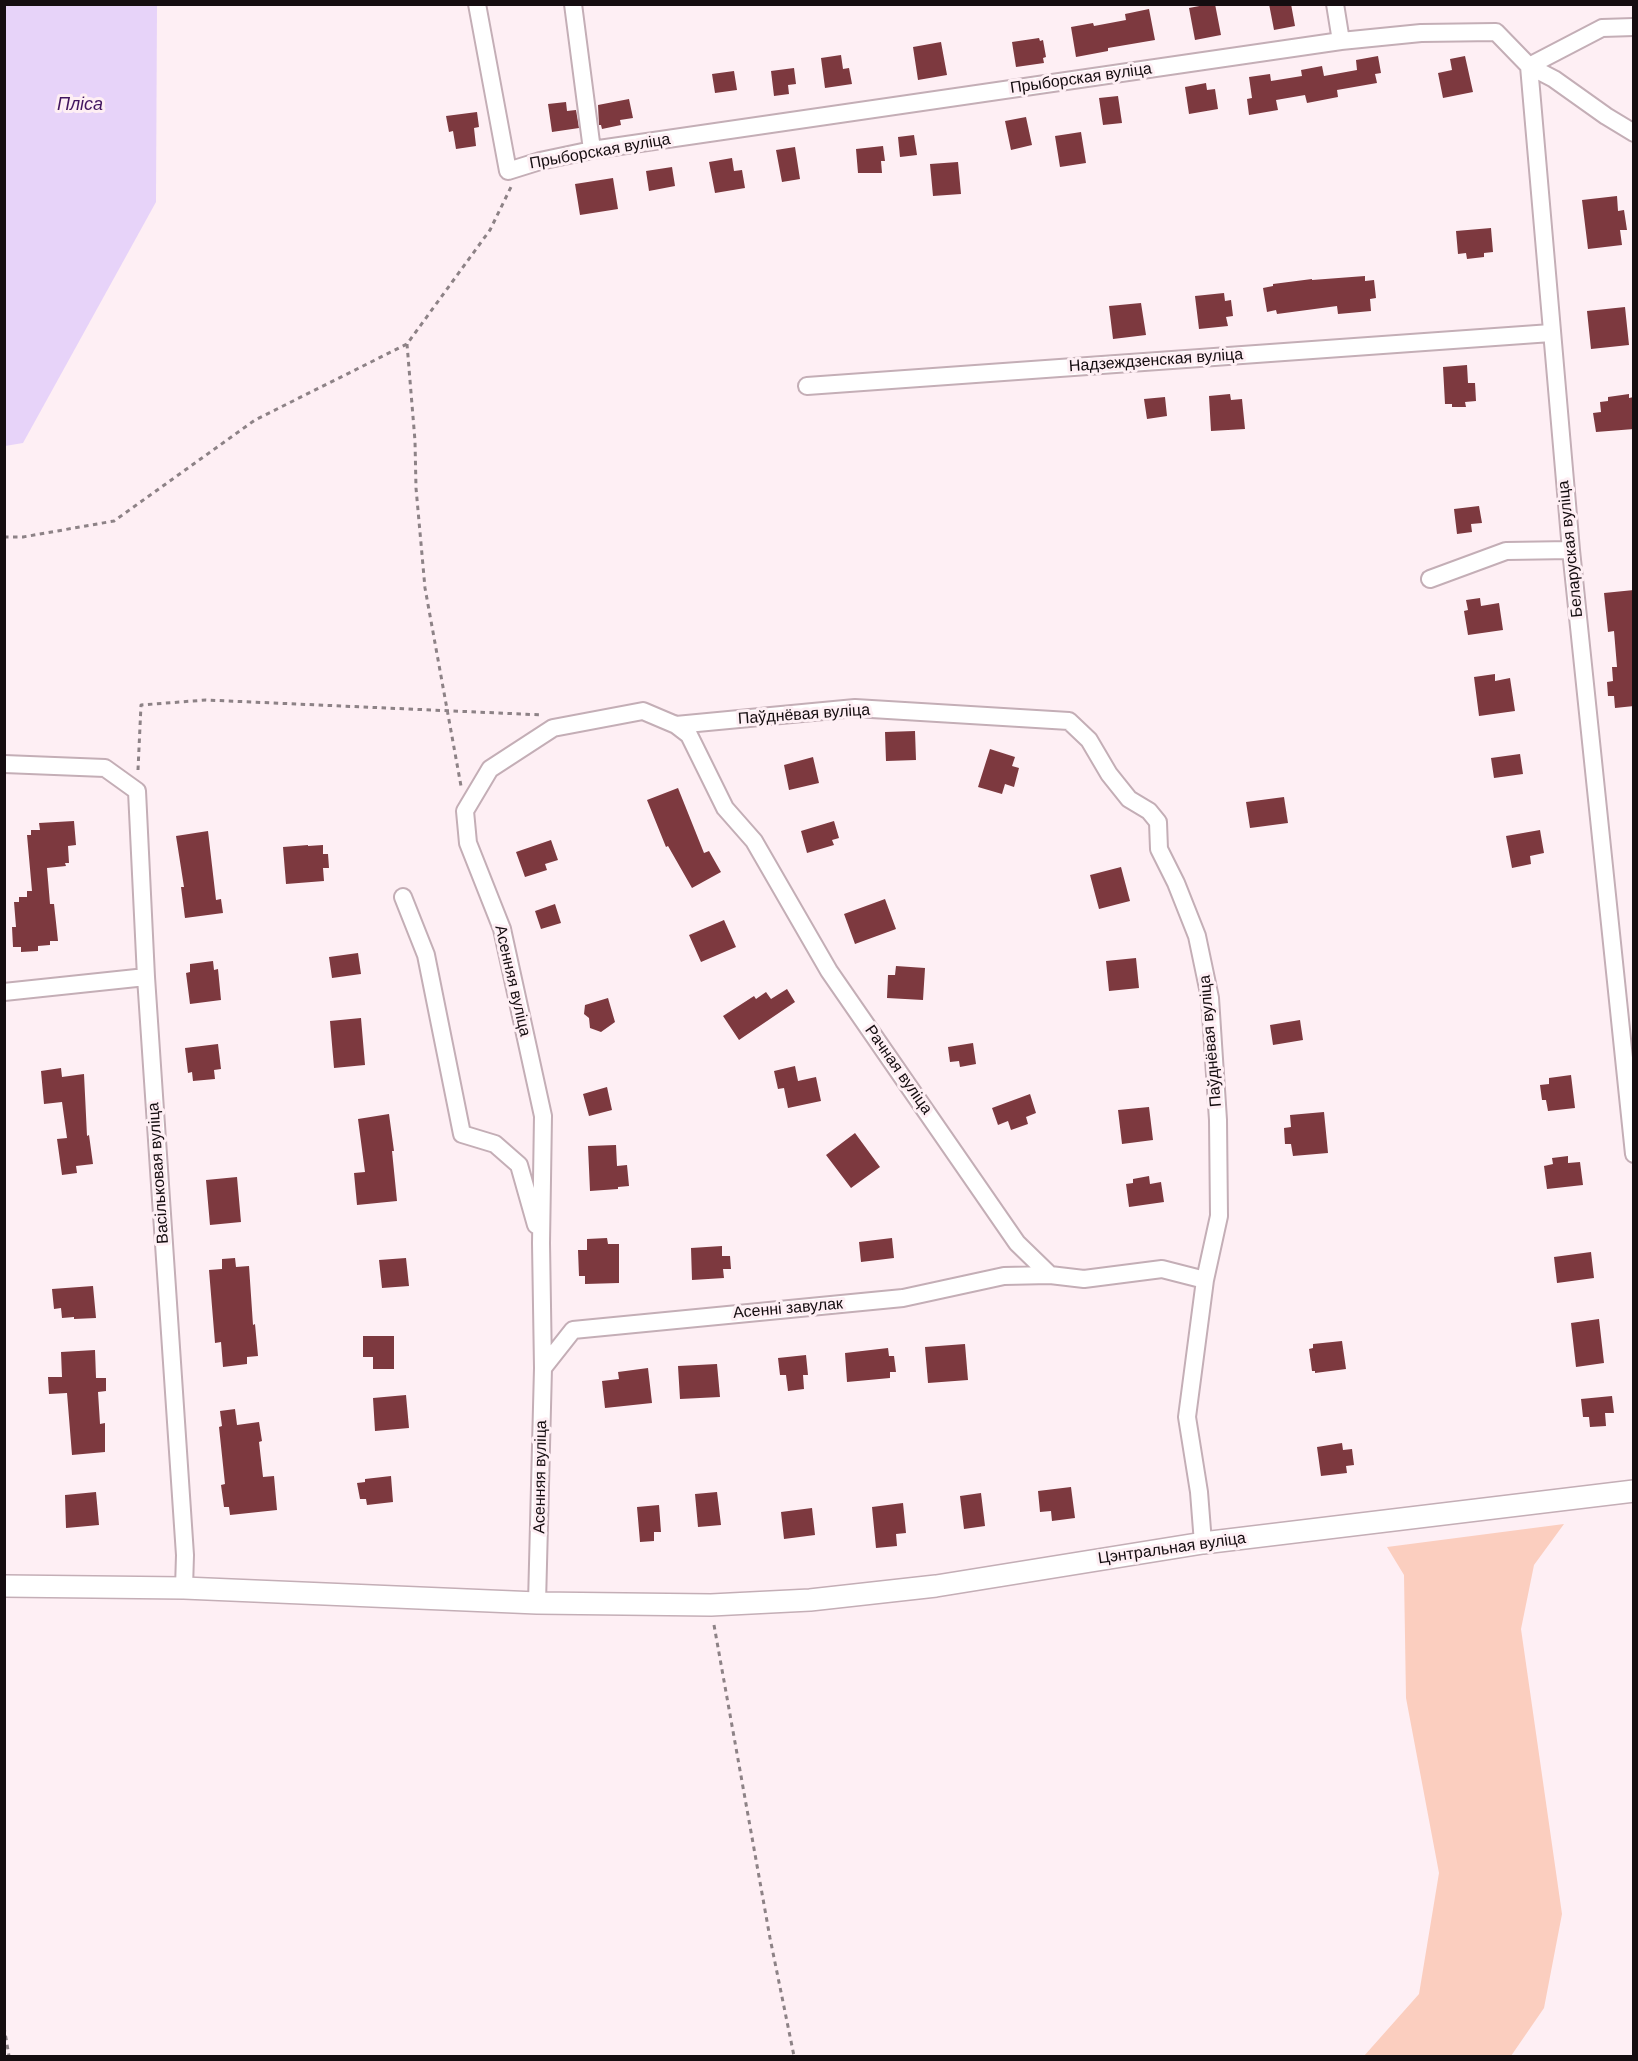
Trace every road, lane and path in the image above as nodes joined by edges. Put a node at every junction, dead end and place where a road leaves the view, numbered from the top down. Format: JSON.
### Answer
{"nodes":[{"id":1,"x":477,"y":4,"type":"edge"},
{"id":2,"x":573,"y":4,"type":"edge"},
{"id":3,"x":1335,"y":4,"type":"edge"},
{"id":4,"x":1634,"y":27,"type":"edge"},
{"id":5,"x":1341,"y":41,"type":"junction"},
{"id":6,"x":1529,"y":66,"type":"junction"},
{"id":7,"x":1634,"y":133,"type":"edge"},
{"id":8,"x":592,"y":150,"type":"junction"},
{"id":9,"x":515,"y":169,"type":"junction"},
{"id":10,"x":1551,"y":333,"type":"junction"},
{"id":11,"x":407,"y":344,"type":"junction"},
{"id":12,"x":807,"y":386,"type":"dead end"},
{"id":13,"x":4,"y":537,"type":"edge"},
{"id":14,"x":1563,"y":550,"type":"junction"},
{"id":15,"x":1430,"y":579,"type":"dead end"},
{"id":16,"x":447,"y":711,"type":"junction"},
{"id":17,"x":552,"y":722,"type":"junction"},
{"id":18,"x":676,"y":725,"type":"junction"},
{"id":19,"x":4,"y":764,"type":"edge"},
{"id":20,"x":137,"y":791,"type":"junction"},
{"id":21,"x":465,"y":812,"type":"junction"},
{"id":22,"x":403,"y":897,"type":"dead end"},
{"id":23,"x":146,"y":976,"type":"junction"},
{"id":24,"x":4,"y":992,"type":"edge"},
{"id":25,"x":1634,"y":1154,"type":"edge"},
{"id":26,"x":541,"y":1243,"type":"junction"},
{"id":27,"x":1050,"y":1275,"type":"junction"},
{"id":28,"x":1205,"y":1280,"type":"junction"},
{"id":29,"x":543,"y":1368,"type":"junction"},
{"id":30,"x":1634,"y":1491,"type":"edge"},
{"id":31,"x":1203,"y":1543,"type":"junction"},
{"id":32,"x":4,"y":1586,"type":"edge"},
{"id":33,"x":184,"y":1588,"type":"junction"},
{"id":34,"x":537,"y":1603,"type":"junction"},
{"id":35,"x":711,"y":1605,"type":"junction"},
{"id":36,"x":4,"y":2027,"type":"edge"},
{"id":37,"x":9,"y":2056,"type":"edge"},
{"id":38,"x":794,"y":2056,"type":"edge"}],
"edges":[{"from":1,"to":9,"type":"street"},
{"from":2,"to":8,"type":"street"},
{"from":3,"to":5,"type":"street"},
{"from":4,"to":6,"type":"street"},
{"from":5,"to":6,"type":"street","name":"Прыборская вуліца"},
{"from":5,"to":8,"type":"street","name":"Прыборская вуліца"},
{"from":6,"to":7,"type":"street"},
{"from":6,"to":10,"type":"street","name":"Беларуская вуліца"},
{"from":8,"to":9,"type":"street","name":"Прыборская вуліца"},
{"from":9,"to":11,"type":"path"},
{"from":10,"to":12,"type":"street","name":"Надзеждзенская вуліца"},
{"from":10,"to":14,"type":"street","name":"Беларуская вуліца"},
{"from":11,"to":13,"type":"path"},
{"from":11,"to":16,"type":"path"},
{"from":14,"to":15,"type":"street"},
{"from":14,"to":25,"type":"street","name":"Беларуская вуліца"},
{"from":16,"to":17,"type":"path"},
{"from":16,"to":20,"type":"path"},
{"from":16,"to":21,"type":"path"},
{"from":17,"to":18,"type":"street"},
{"from":17,"to":21,"type":"street"},
{"from":18,"to":27,"type":"street","name":"Рачная вуліца"},
{"from":18,"to":28,"type":"street","name":"Паўднёвая вуліца"},
{"from":19,"to":20,"type":"street"},
{"from":20,"to":23,"type":"street","name":"Васільковая вуліца"},
{"from":21,"to":26,"type":"street","name":"Асенняя вуліца"},
{"from":22,"to":26,"type":"street","name":"Асенняя вуліца"},
{"from":23,"to":24,"type":"street"},
{"from":23,"to":33,"type":"street","name":"Васільковая вуліца"},
{"from":26,"to":29,"type":"street","name":"Асенняя вуліца"},
{"from":27,"to":28,"type":"street"},
{"from":27,"to":29,"type":"street","name":"Асенні завулак"},
{"from":28,"to":31,"type":"street","name":"Паўднёвая вуліца"},
{"from":29,"to":34,"type":"street","name":"Асенняя вуліца"},
{"from":30,"to":31,"type":"street","name":"Цэнтральная вуліца"},
{"from":31,"to":35,"type":"street","name":"Цэнтральная вуліца"},
{"from":32,"to":33,"type":"street","name":"Цэнтральная вуліца"},
{"from":33,"to":34,"type":"street","name":"Цэнтральная вуліца"},
{"from":34,"to":35,"type":"street","name":"Цэнтральная вуліца"},
{"from":35,"to":38,"type":"path"},
{"from":36,"to":37,"type":"path"}]}
